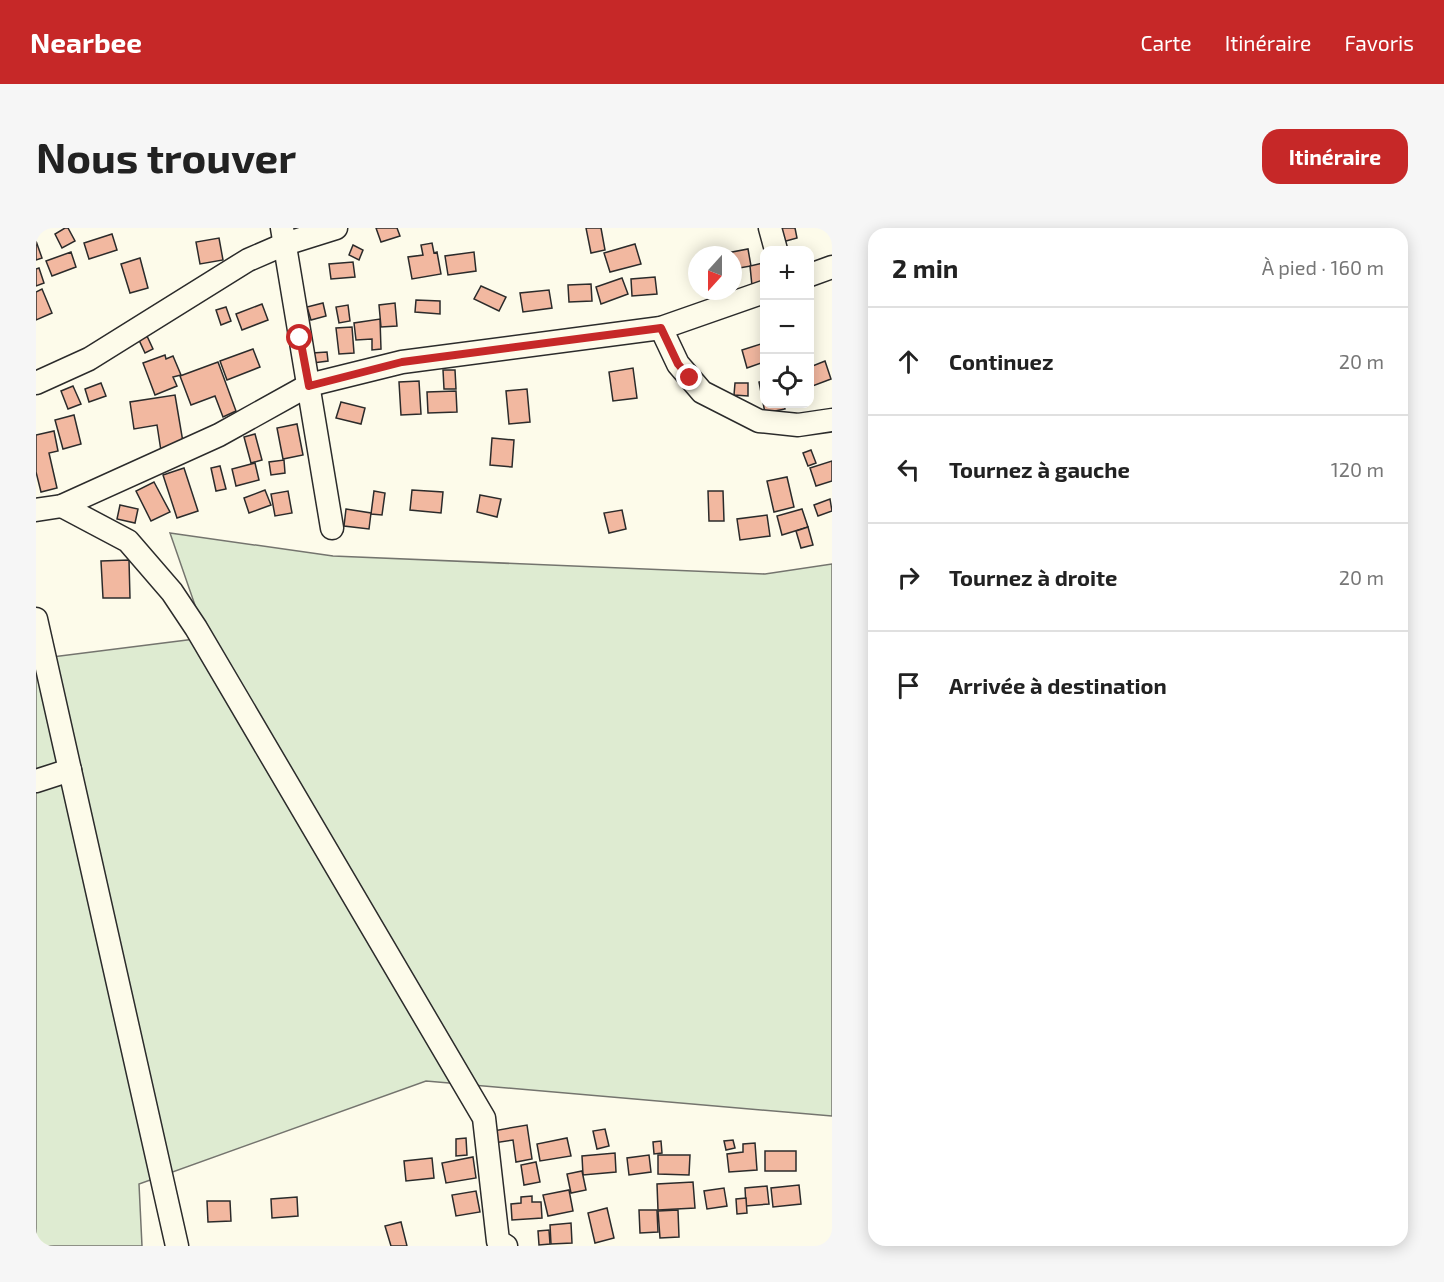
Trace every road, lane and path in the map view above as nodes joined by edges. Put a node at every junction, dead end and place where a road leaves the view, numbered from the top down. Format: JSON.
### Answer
{"nodes":[{"id":1,"x":336,"y":228,"type":"edge"},
{"id":2,"x":770,"y":228,"type":"edge"},
{"id":3,"x":283,"y":236,"type":"edge"},
{"id":4,"x":775,"y":246,"type":"edge"},
{"id":5,"x":832,"y":267,"type":"edge"},
{"id":6,"x":814,"y":274,"type":"edge"},
{"id":7,"x":760,"y":294,"type":"edge"},
{"id":8,"x":661,"y":328,"type":"junction"},
{"id":9,"x":36,"y":383,"type":"edge"},
{"id":10,"x":309,"y":386,"type":"junction"},
{"id":11,"x":832,"y":420,"type":"edge"},
{"id":12,"x":62,"y":506,"type":"junction"},
{"id":13,"x":36,"y":510,"type":"edge"},
{"id":14,"x":332,"y":528,"type":"dead end"},
{"id":15,"x":36,"y":619,"type":"edge"},
{"id":16,"x":70,"y":770,"type":"junction"},
{"id":17,"x":36,"y":781,"type":"edge"},
{"id":18,"x":177,"y":1246,"type":"edge"},
{"id":19,"x":506,"y":1246,"type":"edge"}],
"edges":[{"from":1,"to":3,"type":"street"},
{"from":2,"to":4,"type":"street"},
{"from":3,"to":9,"type":"street"},
{"from":3,"to":10,"type":"street"},
{"from":5,"to":6,"type":"street"},
{"from":7,"to":8,"type":"street"},
{"from":8,"to":10,"type":"street"},
{"from":8,"to":11,"type":"street"},
{"from":10,"to":12,"type":"street"},
{"from":10,"to":14,"type":"street"},
{"from":12,"to":13,"type":"street"},
{"from":12,"to":19,"type":"street"},
{"from":15,"to":16,"type":"street"},
{"from":16,"to":17,"type":"street"},
{"from":16,"to":18,"type":"street"}]}
